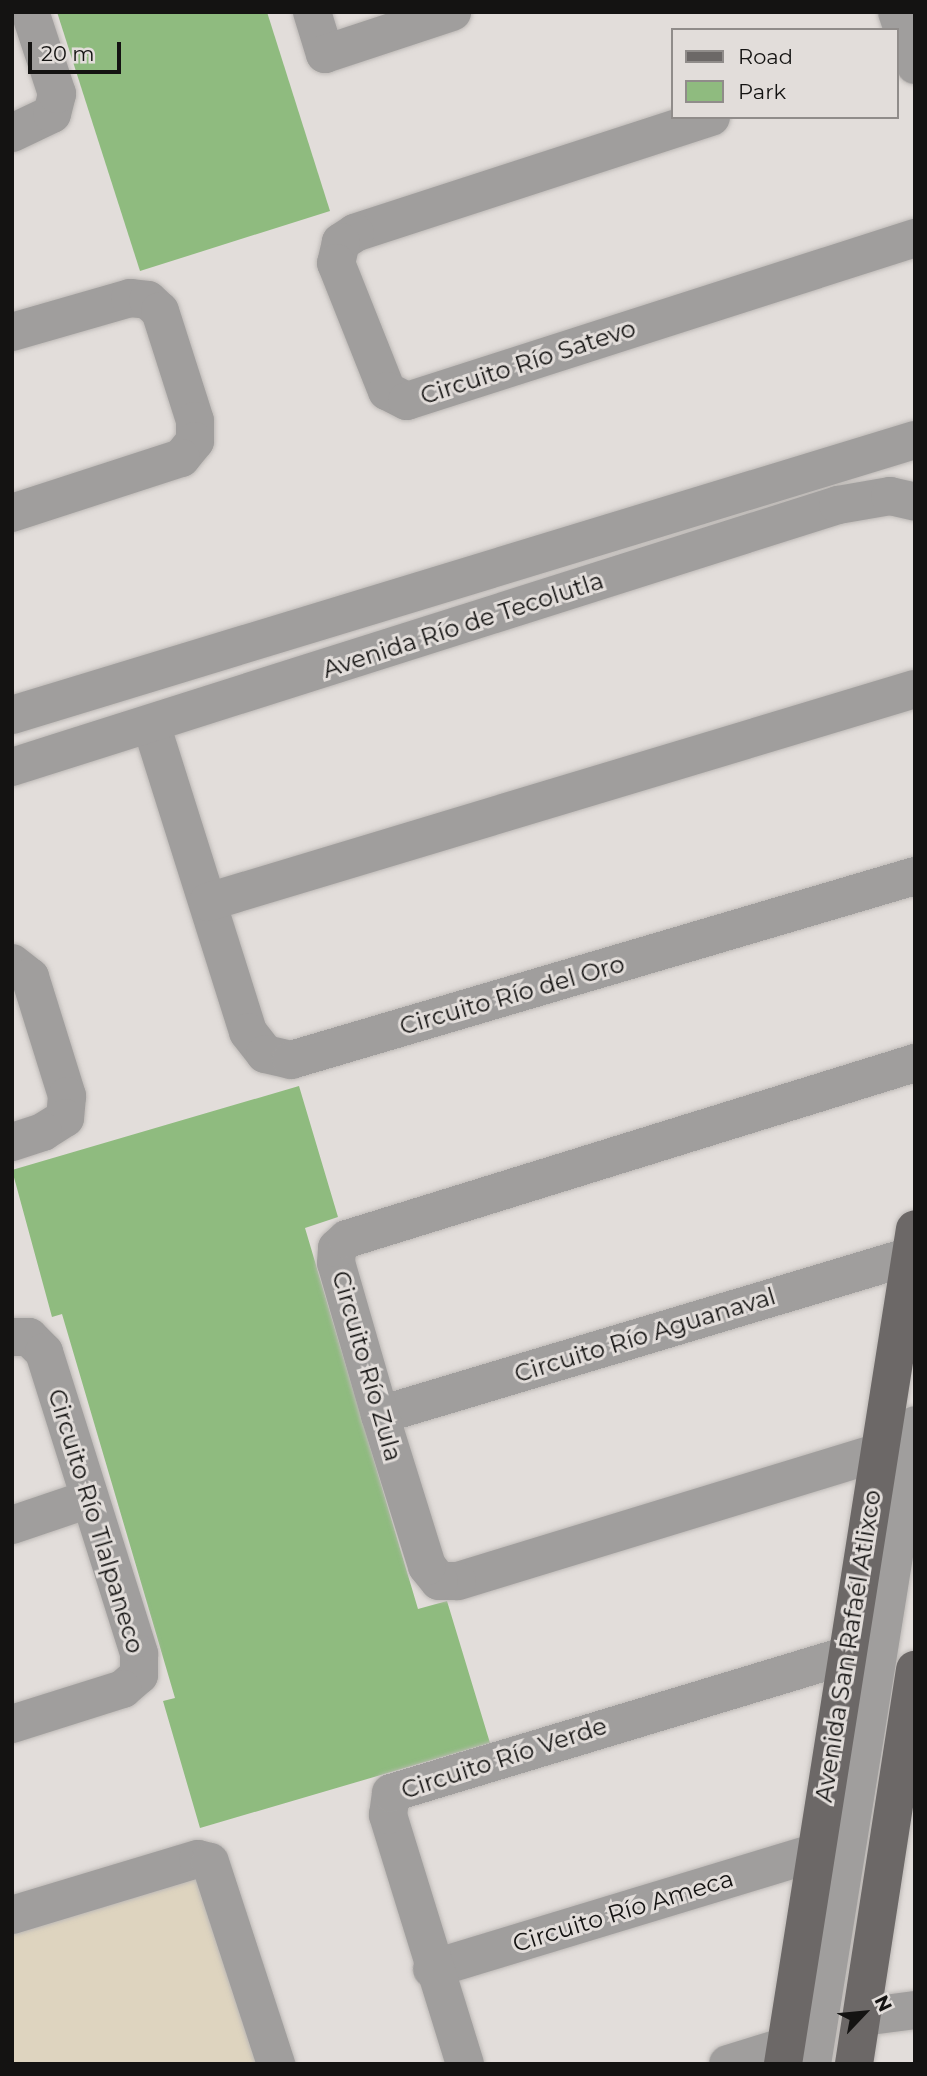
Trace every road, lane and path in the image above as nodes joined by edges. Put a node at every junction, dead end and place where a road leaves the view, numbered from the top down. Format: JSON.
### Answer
{"nodes":[{"id":1,"x":30,"y":12,"type":"edge"},
{"id":2,"x":312,"y":12,"type":"edge"},
{"id":3,"x":452,"y":12,"type":"edge"},
{"id":4,"x":897,"y":12,"type":"edge"},
{"id":5,"x":908,"y":58,"type":"edge"},
{"id":6,"x":705,"y":119,"type":"edge"},
{"id":7,"x":12,"y":133,"type":"edge"},
{"id":8,"x":915,"y":238,"type":"edge"},
{"id":9,"x":12,"y":332,"type":"edge"},
{"id":10,"x":915,"y":440,"type":"edge"},
{"id":11,"x":915,"y":502,"type":"edge"},
{"id":12,"x":12,"y":513,"type":"edge"},
{"id":13,"x":915,"y":689,"type":"edge"},
{"id":14,"x":12,"y":715,"type":"edge"},
{"id":15,"x":151,"y":724,"type":"junction"},
{"id":16,"x":12,"y":767,"type":"edge"},
{"id":17,"x":915,"y":876,"type":"edge"},
{"id":18,"x":208,"y":902,"type":"junction"},
{"id":19,"x":12,"y":962,"type":"edge"},
{"id":20,"x":915,"y":1063,"type":"edge"},
{"id":21,"x":12,"y":1142,"type":"edge"},
{"id":22,"x":913,"y":1243,"type":"edge"},
{"id":23,"x":12,"y":1337,"type":"edge"},
{"id":24,"x":380,"y":1415,"type":"junction"},
{"id":25,"x":915,"y":1425,"type":"edge"},
{"id":26,"x":880,"y":1452,"type":"junction"},
{"id":27,"x":89,"y":1499,"type":"junction"},
{"id":28,"x":12,"y":1525,"type":"edge"},
{"id":29,"x":846,"y":1656,"type":"junction"},
{"id":30,"x":915,"y":1670,"type":"edge"},
{"id":31,"x":12,"y":1724,"type":"edge"},
{"id":32,"x":904,"y":1811,"type":"edge"},
{"id":33,"x":815,"y":1853,"type":"junction"},
{"id":34,"x":12,"y":1915,"type":"edge"},
{"id":35,"x":432,"y":1969,"type":"junction"},
{"id":36,"x":915,"y":2010,"type":"edge"},
{"id":37,"x":862,"y":2017,"type":"junction"},
{"id":38,"x":794,"y":2058,"type":"edge"},
{"id":39,"x":276,"y":2064,"type":"edge"},
{"id":40,"x":465,"y":2064,"type":"edge"},
{"id":41,"x":728,"y":2064,"type":"edge"},
{"id":42,"x":854,"y":2064,"type":"edge"}],
"edges":[{"from":1,"to":7,"type":"street"},
{"from":2,"to":3,"type":"street"},
{"from":4,"to":5,"type":"street"},
{"from":6,"to":8,"type":"street","name":"Circuito Río Satevo"},
{"from":9,"to":12,"type":"street"},
{"from":10,"to":14,"type":"street","name":"Avenida Río de Tecolutla"},
{"from":11,"to":15,"type":"street","name":"Avenida Río de Tecolutla"},
{"from":13,"to":18,"type":"street"},
{"from":15,"to":16,"type":"street","name":"Avenida Río de Tecolutla"},
{"from":15,"to":18,"type":"street","name":"Circuito Río del Oro"},
{"from":17,"to":18,"type":"street","name":"Circuito Río del Oro"},
{"from":19,"to":21,"type":"street"},
{"from":20,"to":24,"type":"street","name":"Circuito Río Zula"},
{"from":22,"to":24,"type":"street","name":"Circuito Río Aguanaval"},
{"from":22,"to":26,"type":"main road","name":"Avenida San Rafaél Atlixco"},
{"from":23,"to":27,"type":"street","name":"Circuito Río Tlalpaneco"},
{"from":24,"to":26,"type":"street","name":"Circuito Río Zula"},
{"from":25,"to":38,"type":"street"},
{"from":26,"to":29,"type":"main road","name":"Avenida San Rafaél Atlixco"},
{"from":27,"to":28,"type":"street"},
{"from":27,"to":31,"type":"street","name":"Circuito Río Tlalpaneco"},
{"from":29,"to":33,"type":"main road","name":"Avenida San Rafaél Atlixco"},
{"from":29,"to":35,"type":"street","name":"Circuito Río Verde"},
{"from":30,"to":32,"type":"main road"},
{"from":32,"to":37,"type":"main road"},
{"from":33,"to":35,"type":"street","name":"Circuito Río Ameca"},
{"from":33,"to":38,"type":"main road","name":"Avenida San Rafaél Atlixco"},
{"from":34,"to":39,"type":"street"},
{"from":35,"to":40,"type":"street","name":"Circuito Río Verde"},
{"from":36,"to":37,"type":"street"},
{"from":37,"to":42,"type":"main road"},
{"from":38,"to":41,"type":"street"}]}
